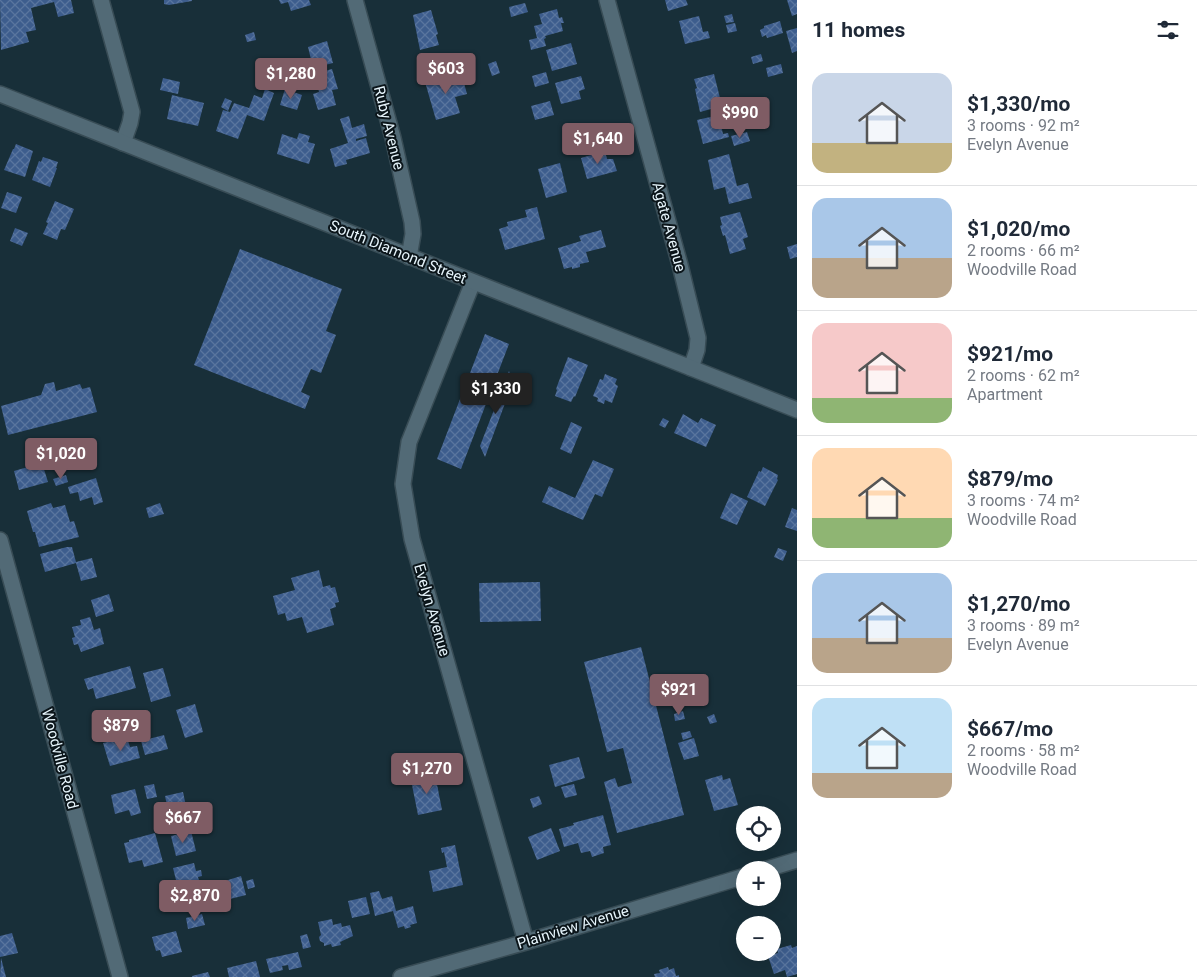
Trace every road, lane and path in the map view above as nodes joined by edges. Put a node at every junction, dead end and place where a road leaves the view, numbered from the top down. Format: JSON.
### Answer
{"nodes":[{"id":1,"x":101,"y":0,"type":"edge"},
{"id":2,"x":355,"y":0,"type":"edge"},
{"id":3,"x":607,"y":0,"type":"edge"},
{"id":4,"x":0,"y":94,"type":"edge"},
{"id":5,"x":122,"y":144,"type":"junction"},
{"id":6,"x":408,"y":256,"type":"junction"},
{"id":7,"x":473,"y":282,"type":"junction"},
{"id":8,"x":691,"y":368,"type":"junction"},
{"id":9,"x":797,"y":410,"type":"edge"},
{"id":10,"x":0,"y":540,"type":"edge"},
{"id":11,"x":4,"y":568,"type":"edge"},
{"id":12,"x":797,"y":860,"type":"edge"},
{"id":13,"x":781,"y":865,"type":"edge"},
{"id":14,"x":736,"y":879,"type":"edge"},
{"id":15,"x":526,"y":942,"type":"junction"},
{"id":16,"x":120,"y":977,"type":"edge"},
{"id":17,"x":401,"y":977,"type":"edge"}],
"edges":[{"from":1,"to":5,"type":"street"},
{"from":2,"to":6,"type":"street","name":"Ruby Avenue"},
{"from":3,"to":8,"type":"street","name":"Agate Avenue"},
{"from":4,"to":5,"type":"street","name":"South Diamond Street"},
{"from":5,"to":6,"type":"street","name":"South Diamond Street"},
{"from":6,"to":7,"type":"street","name":"South Diamond Street"},
{"from":7,"to":8,"type":"street","name":"South Diamond Street"},
{"from":7,"to":15,"type":"street","name":"Evelyn Avenue"},
{"from":8,"to":9,"type":"street","name":"South Diamond Street"},
{"from":10,"to":11,"type":"street","name":"Woodville Road"},
{"from":11,"to":16,"type":"street","name":"Woodville Road"},
{"from":12,"to":13,"type":"street"},
{"from":14,"to":15,"type":"street","name":"Plainview Avenue"},
{"from":15,"to":17,"type":"street","name":"Plainview Avenue"}]}
